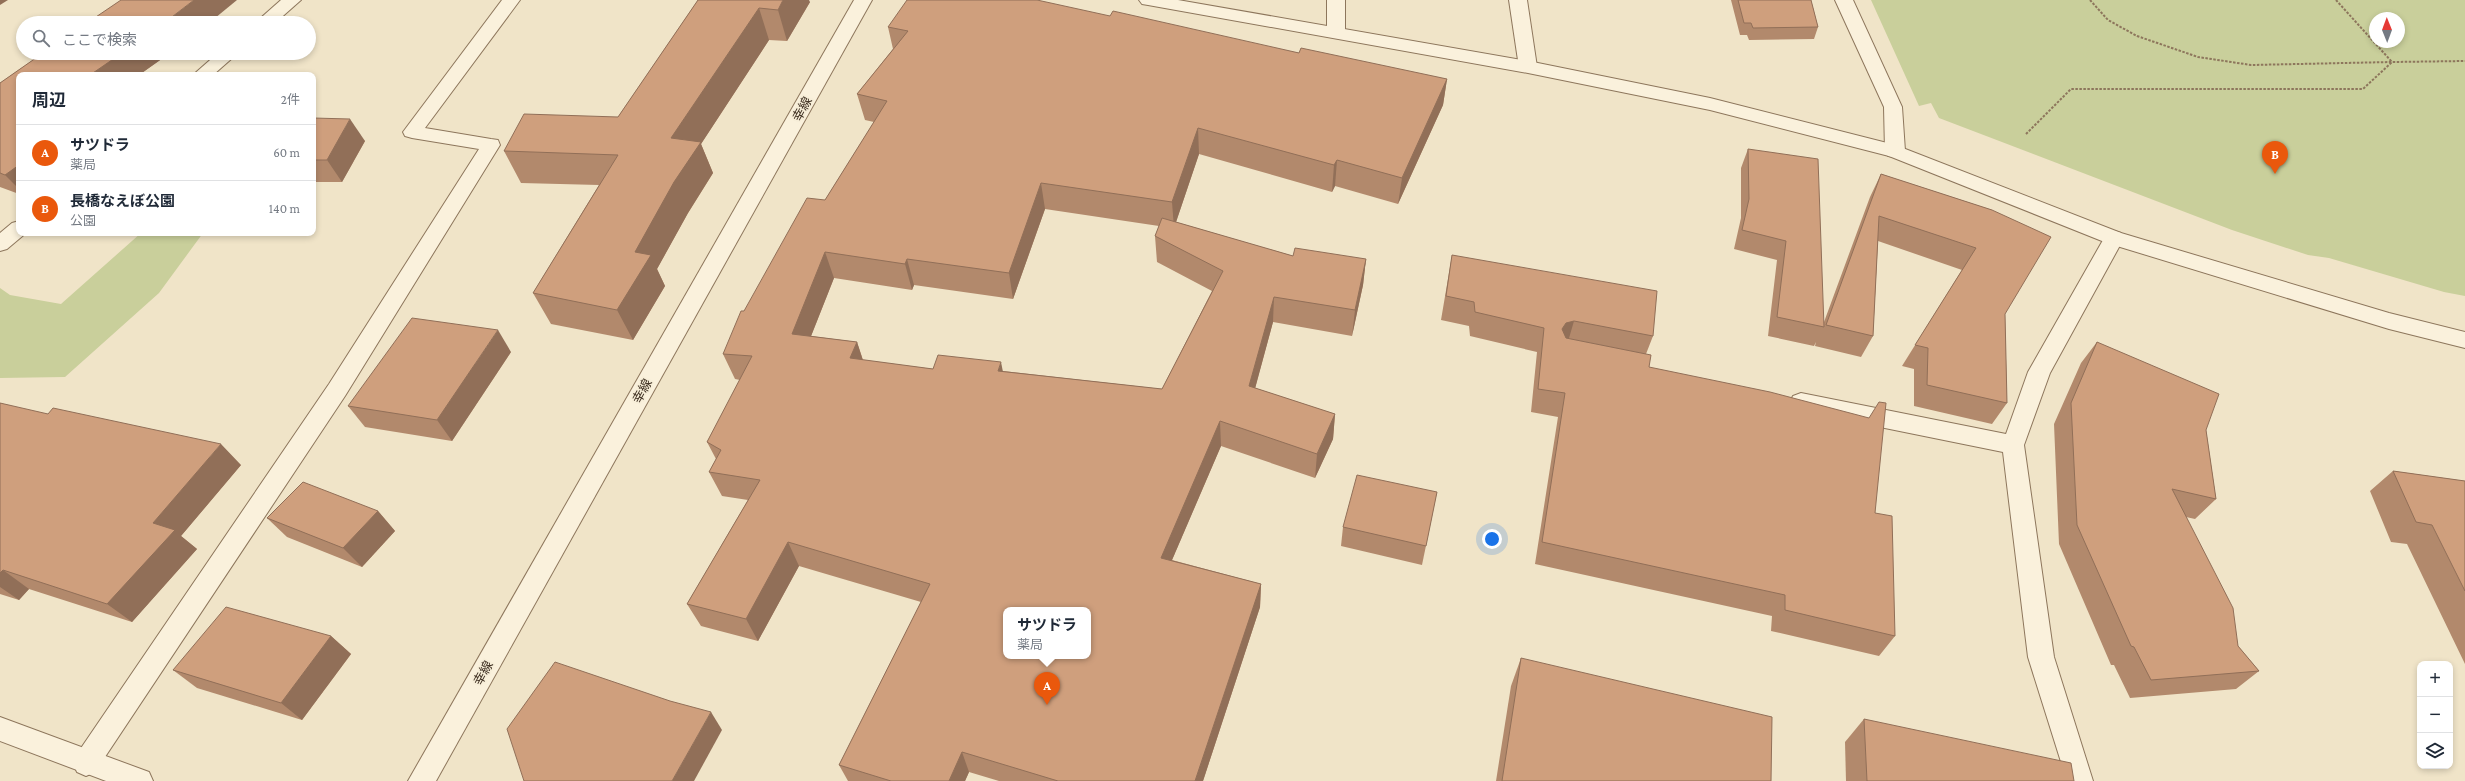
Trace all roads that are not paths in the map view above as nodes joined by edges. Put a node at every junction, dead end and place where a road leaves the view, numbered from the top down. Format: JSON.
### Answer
{"nodes":[{"id":1,"x":292,"y":0,"type":"edge"},
{"id":2,"x":511,"y":0,"type":"edge"},
{"id":3,"x":863,"y":0,"type":"edge"},
{"id":4,"x":1148,"y":0,"type":"edge"},
{"id":5,"x":1336,"y":0,"type":"edge"},
{"id":6,"x":1518,"y":0,"type":"edge"},
{"id":7,"x":1844,"y":0,"type":"edge"},
{"id":8,"x":273,"y":16,"type":"edge"},
{"id":9,"x":1336,"y":32,"type":"junction"},
{"id":10,"x":220,"y":60,"type":"edge"},
{"id":11,"x":1528,"y":67,"type":"junction"},
{"id":12,"x":206,"y":72,"type":"edge"},
{"id":13,"x":1895,"y":151,"type":"junction"},
{"id":14,"x":16,"y":231,"type":"edge"},
{"id":15,"x":2114,"y":238,"type":"junction"},
{"id":16,"x":0,"y":244,"type":"edge"},
{"id":17,"x":2465,"y":340,"type":"edge"},
{"id":18,"x":1778,"y":397,"type":"edge"},
{"id":19,"x":2013,"y":445,"type":"junction"},
{"id":20,"x":0,"y":729,"type":"edge"},
{"id":21,"x":86,"y":763,"type":"junction"},
{"id":22,"x":140,"y":781,"type":"edge"},
{"id":23,"x":421,"y":781,"type":"edge"},
{"id":24,"x":2080,"y":781,"type":"edge"}],
"edges":[{"from":1,"to":8,"type":"street"},
{"from":2,"to":21,"type":"street"},
{"from":3,"to":23,"type":"street","name":"幸線"},
{"from":4,"to":9,"type":"street"},
{"from":5,"to":9,"type":"street"},
{"from":6,"to":11,"type":"street"},
{"from":7,"to":13,"type":"street"},
{"from":9,"to":11,"type":"street"},
{"from":10,"to":12,"type":"street"},
{"from":11,"to":13,"type":"street"},
{"from":13,"to":15,"type":"street"},
{"from":14,"to":16,"type":"street"},
{"from":15,"to":17,"type":"street"},
{"from":15,"to":19,"type":"street"},
{"from":18,"to":19,"type":"street"},
{"from":19,"to":24,"type":"street"},
{"from":20,"to":21,"type":"street"},
{"from":21,"to":22,"type":"street"}]}
